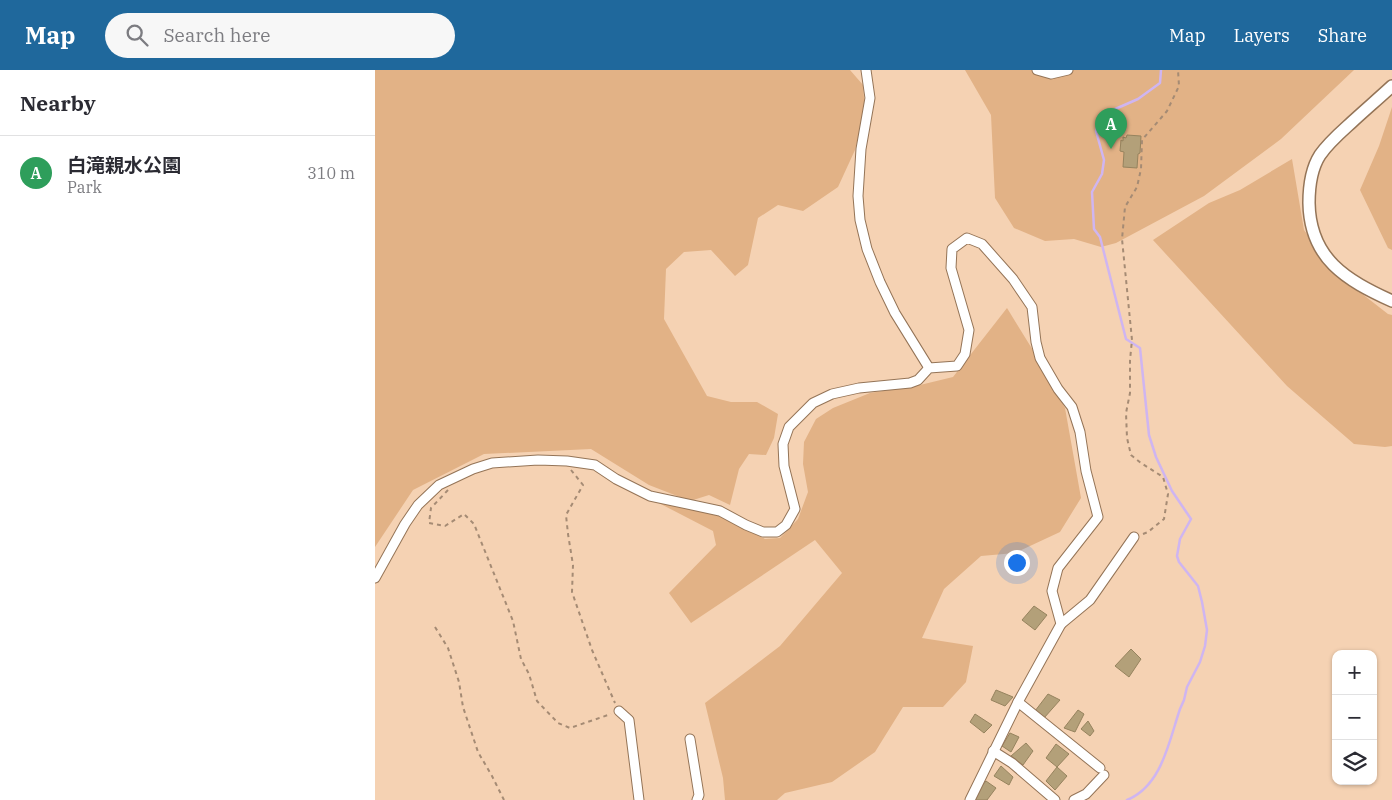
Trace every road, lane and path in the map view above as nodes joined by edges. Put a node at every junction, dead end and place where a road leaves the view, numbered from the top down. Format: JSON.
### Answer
{"nodes":[{"id":1,"x":866,"y":70,"type":"edge"},
{"id":2,"x":1037,"y":70,"type":"edge"},
{"id":3,"x":1068,"y":70,"type":"edge"},
{"id":4,"x":1178,"y":70,"type":"edge"},
{"id":5,"x":1392,"y":86,"type":"edge"},
{"id":6,"x":1392,"y":301,"type":"edge"},
{"id":7,"x":929,"y":368,"type":"junction"},
{"id":8,"x":567,"y":461,"type":"junction"},
{"id":9,"x":451,"y":487,"type":"dead end"},
{"id":10,"x":1135,"y":537,"type":"joint"},
{"id":11,"x":375,"y":578,"type":"edge"},
{"id":12,"x":1061,"y":624,"type":"junction"},
{"id":13,"x":435,"y":628,"type":"dead end"},
{"id":14,"x":1018,"y":702,"type":"junction"},
{"id":15,"x":619,"y":711,"type":"junction"},
{"id":16,"x":690,"y":739,"type":"dead end"},
{"id":17,"x":993,"y":751,"type":"junction"},
{"id":18,"x":504,"y":800,"type":"edge"},
{"id":19,"x":639,"y":800,"type":"edge"},
{"id":20,"x":697,"y":800,"type":"edge"},
{"id":21,"x":969,"y":800,"type":"edge"},
{"id":22,"x":1055,"y":800,"type":"edge"},
{"id":23,"x":1074,"y":800,"type":"edge"}],
"edges":[{"from":1,"to":7,"type":"street"},
{"from":2,"to":3,"type":"street"},
{"from":4,"to":10,"type":"path"},
{"from":5,"to":6,"type":"street"},
{"from":7,"to":8,"type":"street"},
{"from":7,"to":12,"type":"street"},
{"from":8,"to":11,"type":"street"},
{"from":8,"to":15,"type":"path"},
{"from":9,"to":15,"type":"path"},
{"from":10,"to":12,"type":"street"},
{"from":12,"to":14,"type":"street"},
{"from":13,"to":18,"type":"path"},
{"from":14,"to":17,"type":"street"},
{"from":14,"to":23,"type":"street"},
{"from":15,"to":19,"type":"street"},
{"from":16,"to":20,"type":"street"},
{"from":17,"to":21,"type":"street"},
{"from":17,"to":22,"type":"street"}]}
